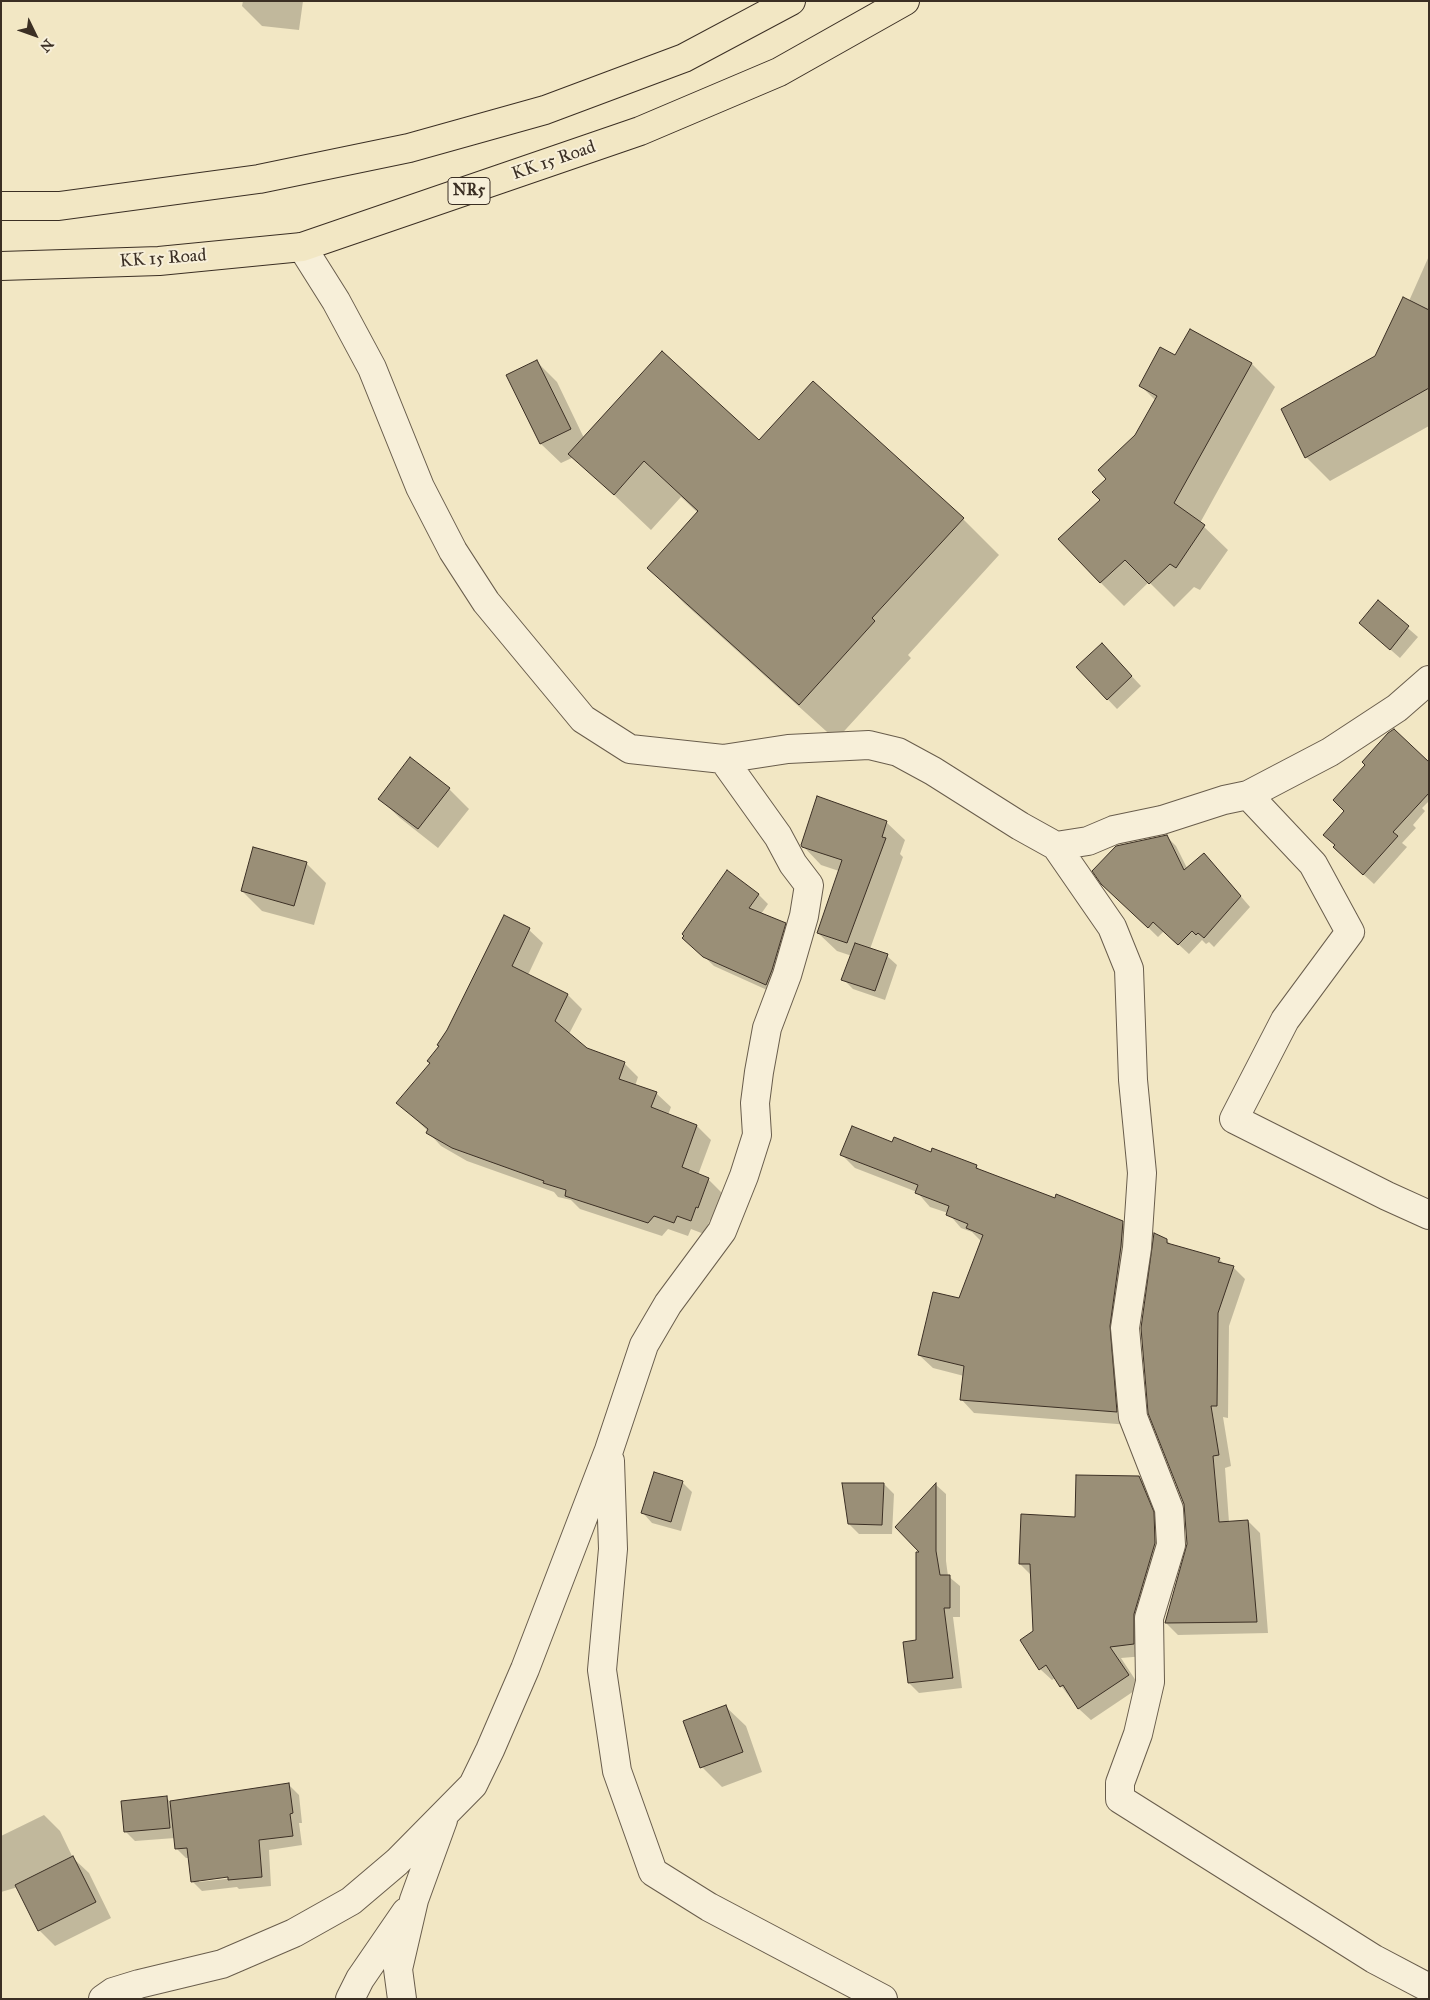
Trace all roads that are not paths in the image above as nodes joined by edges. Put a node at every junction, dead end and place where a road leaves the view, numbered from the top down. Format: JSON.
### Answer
{"nodes":[{"id":1,"x":791,"y":1,"type":"edge"},
{"id":2,"x":905,"y":1,"type":"edge"},
{"id":3,"x":1,"y":206,"type":"edge"},
{"id":4,"x":302,"y":247,"type":"junction"},
{"id":5,"x":1,"y":266,"type":"edge"},
{"id":6,"x":1429,"y":680,"type":"edge"},
{"id":7,"x":723,"y":759,"type":"junction"},
{"id":8,"x":1248,"y":795,"type":"junction"},
{"id":9,"x":1056,"y":846,"type":"junction"},
{"id":10,"x":1429,"y":1214,"type":"edge"},
{"id":11,"x":609,"y":1450,"type":"junction"},
{"id":12,"x":446,"y":1812,"type":"junction"},
{"id":13,"x":414,"y":1900,"type":"junction"},
{"id":14,"x":1429,"y":1988,"type":"edge"},
{"id":15,"x":102,"y":1999,"type":"edge"},
{"id":16,"x":350,"y":1999,"type":"edge"},
{"id":17,"x":402,"y":1999,"type":"edge"},
{"id":18,"x":883,"y":1999,"type":"edge"}],
"edges":[{"from":1,"to":3,"type":"highway"},
{"from":2,"to":4,"type":"highway","name":"KK 15 Road","number":"NR5"},
{"from":4,"to":5,"type":"highway","name":"KK 15 Road","number":"NR5"},
{"from":4,"to":7,"type":"street"},
{"from":6,"to":8,"type":"street"},
{"from":7,"to":9,"type":"street"},
{"from":7,"to":11,"type":"street"},
{"from":8,"to":9,"type":"street"},
{"from":8,"to":10,"type":"street"},
{"from":9,"to":14,"type":"street"},
{"from":11,"to":12,"type":"street"},
{"from":11,"to":18,"type":"street"},
{"from":12,"to":13,"type":"street"},
{"from":12,"to":15,"type":"street"},
{"from":13,"to":16,"type":"street"},
{"from":13,"to":17,"type":"street"}]}
